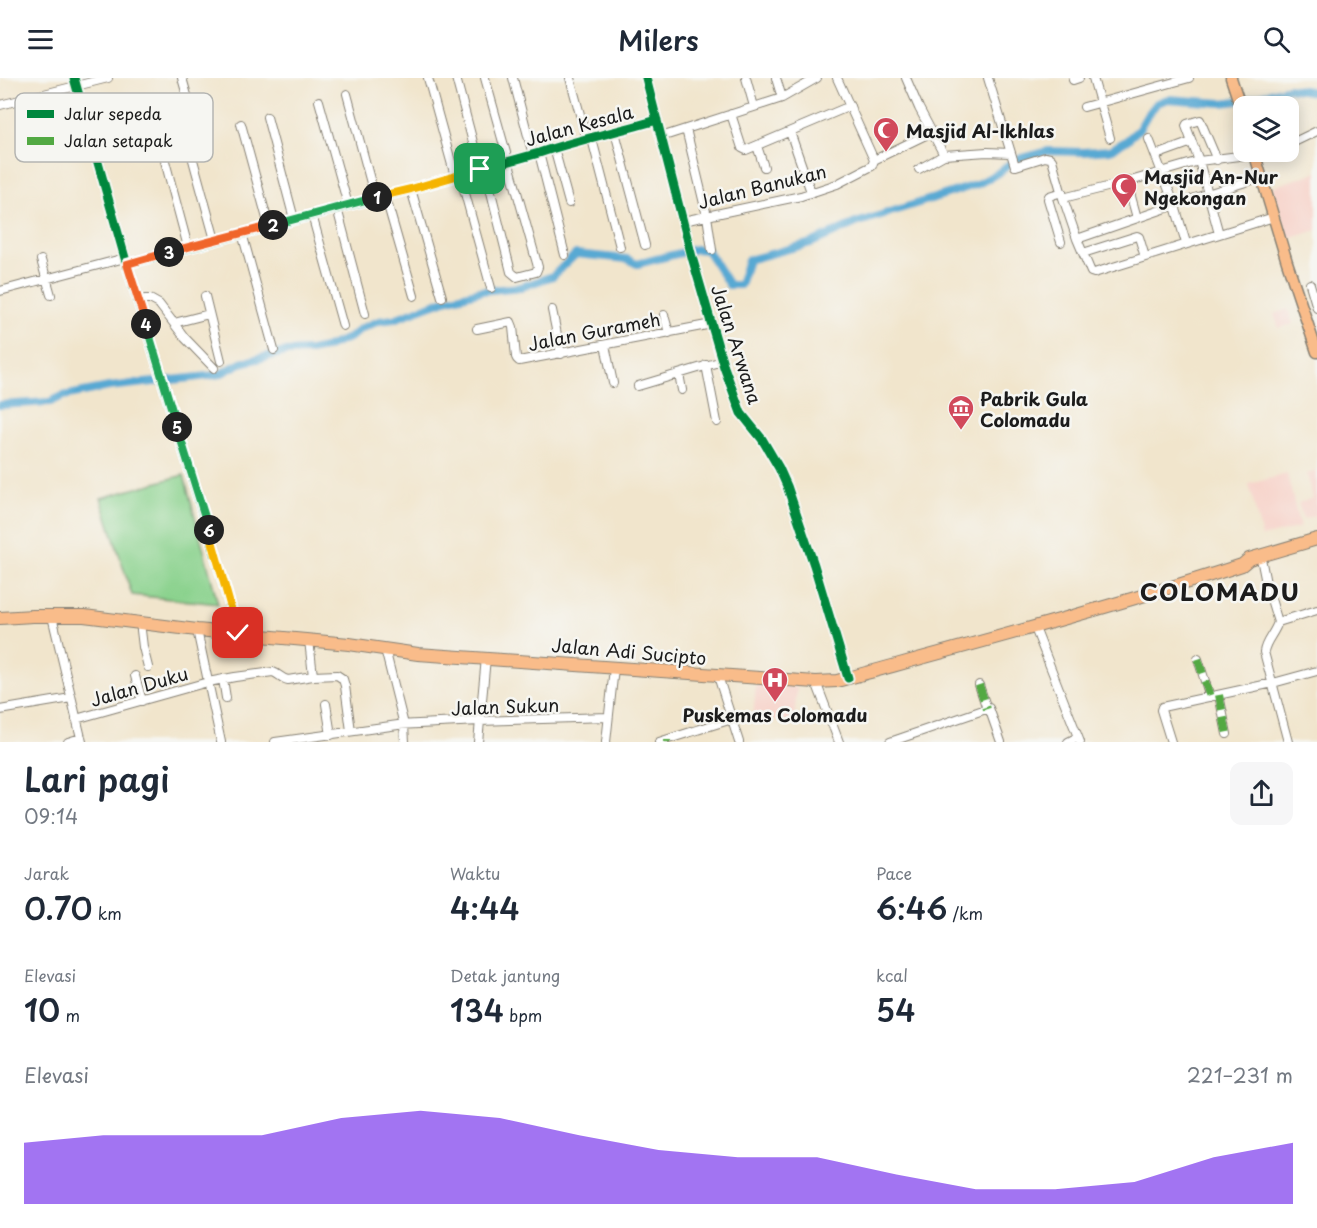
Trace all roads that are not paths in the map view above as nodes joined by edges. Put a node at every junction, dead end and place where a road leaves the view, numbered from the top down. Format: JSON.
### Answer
{"nodes":[{"id":1,"x":108,"y":78,"type":"edge"},
{"id":2,"x":182,"y":78,"type":"edge"},
{"id":3,"x":428,"y":78,"type":"edge"},
{"id":4,"x":456,"y":78,"type":"edge"},
{"id":5,"x":484,"y":78,"type":"edge"},
{"id":6,"x":513,"y":78,"type":"edge"},
{"id":7,"x":570,"y":78,"type":"edge"},
{"id":8,"x":646,"y":78,"type":"edge"},
{"id":9,"x":746,"y":78,"type":"edge"},
{"id":10,"x":776,"y":78,"type":"edge"},
{"id":11,"x":818,"y":78,"type":"edge"},
{"id":12,"x":837,"y":78,"type":"edge"},
{"id":13,"x":906,"y":78,"type":"edge"},
{"id":14,"x":988,"y":78,"type":"edge"},
{"id":15,"x":1093,"y":78,"type":"edge"},
{"id":16,"x":1188,"y":78,"type":"edge"},
{"id":17,"x":1231,"y":78,"type":"edge"},
{"id":18,"x":75,"y":82,"type":"edge"},
{"id":19,"x":39,"y":93,"type":"edge"},
{"id":20,"x":186,"y":93,"type":"edge"},
{"id":21,"x":347,"y":94,"type":"dead end"},
{"id":22,"x":1237,"y":96,"type":"edge"},
{"id":23,"x":782,"y":98,"type":"junction"},
{"id":24,"x":15,"y":100,"type":"edge"},
{"id":25,"x":319,"y":101,"type":"dead end"},
{"id":26,"x":1100,"y":101,"type":"junction"},
{"id":27,"x":753,"y":103,"type":"dead end"},
{"id":28,"x":0,"y":105,"type":"edge"},
{"id":29,"x":850,"y":106,"type":"junction"},
{"id":30,"x":1084,"y":106,"type":"dead end"},
{"id":31,"x":731,"y":114,"type":"junction"},
{"id":32,"x":267,"y":117,"type":"dead end"},
{"id":33,"x":657,"y":120,"type":"junction"},
{"id":34,"x":241,"y":124,"type":"dead end"},
{"id":35,"x":686,"y":129,"type":"junction"},
{"id":36,"x":1317,"y":131,"type":"edge"},
{"id":37,"x":615,"y":132,"type":"junction"},
{"id":38,"x":790,"y":132,"type":"junction"},
{"id":39,"x":932,"y":132,"type":"junction"},
{"id":40,"x":661,"y":137,"type":"junction"},
{"id":41,"x":1110,"y":138,"type":"dead end"},
{"id":42,"x":589,"y":139,"type":"junction"},
{"id":43,"x":1149,"y":139,"type":"dead end"},
{"id":44,"x":1299,"y":140,"type":"edge"},
{"id":45,"x":1192,"y":142,"type":"junction"},
{"id":46,"x":757,"y":146,"type":"junction"},
{"id":47,"x":554,"y":148,"type":"junction"},
{"id":48,"x":536,"y":154,"type":"junction"},
{"id":49,"x":1011,"y":154,"type":"junction"},
{"id":50,"x":944,"y":155,"type":"junction"},
{"id":51,"x":1156,"y":155,"type":"junction"},
{"id":52,"x":1233,"y":158,"type":"edge"},
{"id":53,"x":874,"y":160,"type":"junction"},
{"id":54,"x":1217,"y":160,"type":"junction"},
{"id":55,"x":1199,"y":161,"type":"junction"},
{"id":56,"x":98,"y":162,"type":"edge"},
{"id":57,"x":165,"y":162,"type":"edge"},
{"id":58,"x":194,"y":162,"type":"edge"},
{"id":59,"x":508,"y":162,"type":"junction"},
{"id":60,"x":1257,"y":162,"type":"edge"},
{"id":61,"x":764,"y":167,"type":"dead end"},
{"id":62,"x":483,"y":168,"type":"junction"},
{"id":63,"x":919,"y":169,"type":"dead end"},
{"id":64,"x":1163,"y":171,"type":"junction"},
{"id":65,"x":458,"y":175,"type":"junction"},
{"id":66,"x":1262,"y":177,"type":"junction"},
{"id":67,"x":1127,"y":182,"type":"junction"},
{"id":68,"x":411,"y":189,"type":"junction"},
{"id":69,"x":811,"y":192,"type":"junction"},
{"id":70,"x":1207,"y":194,"type":"junction"},
{"id":71,"x":385,"y":195,"type":"junction"},
{"id":72,"x":1063,"y":195,"type":"junction"},
{"id":73,"x":375,"y":198,"type":"junction"},
{"id":74,"x":569,"y":202,"type":"dead end"},
{"id":75,"x":348,"y":205,"type":"junction"},
{"id":76,"x":1175,"y":206,"type":"junction"},
{"id":77,"x":337,"y":208,"type":"junction"},
{"id":78,"x":312,"y":215,"type":"junction"},
{"id":79,"x":707,"y":216,"type":"junction"},
{"id":80,"x":1274,"y":217,"type":"junction"},
{"id":81,"x":1137,"y":218,"type":"junction"},
{"id":82,"x":294,"y":219,"type":"junction"},
{"id":83,"x":683,"y":221,"type":"junction"},
{"id":84,"x":269,"y":226,"type":"junction"},
{"id":85,"x":242,"y":233,"type":"junction"},
{"id":86,"x":1219,"y":234,"type":"junction"},
{"id":87,"x":1077,"y":239,"type":"junction"},
{"id":88,"x":215,"y":240,"type":"junction"},
{"id":89,"x":1061,"y":242,"type":"dead end"},
{"id":90,"x":1186,"y":243,"type":"junction"},
{"id":91,"x":645,"y":245,"type":"dead end"},
{"id":92,"x":188,"y":247,"type":"junction"},
{"id":93,"x":621,"y":247,"type":"dead end"},
{"id":94,"x":712,"y":250,"type":"dead end"},
{"id":95,"x":1083,"y":253,"type":"junction"},
{"id":96,"x":565,"y":255,"type":"dead end"},
{"id":97,"x":1145,"y":257,"type":"junction"},
{"id":98,"x":41,"y":261,"type":"dead end"},
{"id":99,"x":126,"y":261,"type":"junction"},
{"id":100,"x":46,"y":279,"type":"junction"},
{"id":101,"x":1314,"y":283,"type":"edge"},
{"id":102,"x":491,"y":288,"type":"dead end"},
{"id":103,"x":1296,"y":288,"type":"junction"},
{"id":104,"x":0,"y":291,"type":"edge"},
{"id":105,"x":51,"y":296,"type":"dead end"},
{"id":106,"x":205,"y":296,"type":"dead end"},
{"id":107,"x":414,"y":296,"type":"dead end"},
{"id":108,"x":442,"y":297,"type":"dead end"},
{"id":109,"x":139,"y":301,"type":"junction"},
{"id":110,"x":1317,"y":308,"type":"edge"},
{"id":111,"x":552,"y":310,"type":"dead end"},
{"id":112,"x":209,"y":314,"type":"junction"},
{"id":113,"x":365,"y":314,"type":"dead end"},
{"id":114,"x":664,"y":315,"type":"dead end"},
{"id":115,"x":174,"y":323,"type":"junction"},
{"id":116,"x":712,"y":324,"type":"junction"},
{"id":117,"x":343,"y":326,"type":"dead end"},
{"id":118,"x":477,"y":329,"type":"dead end"},
{"id":119,"x":669,"y":333,"type":"junction"},
{"id":120,"x":605,"y":345,"type":"junction"},
{"id":121,"x":274,"y":350,"type":"dead end"},
{"id":122,"x":1317,"y":352,"type":"edge"},
{"id":123,"x":561,"y":354,"type":"junction"},
{"id":124,"x":221,"y":361,"type":"dead end"},
{"id":125,"x":722,"y":361,"type":"junction"},
{"id":126,"x":706,"y":365,"type":"junction"},
{"id":127,"x":214,"y":368,"type":"dead end"},
{"id":128,"x":679,"y":374,"type":"junction"},
{"id":129,"x":614,"y":383,"type":"dead end"},
{"id":130,"x":638,"y":386,"type":"dead end"},
{"id":131,"x":682,"y":390,"type":"dead end"},
{"id":132,"x":717,"y":422,"type":"dead end"},
{"id":133,"x":1317,"y":539,"type":"edge"},
{"id":134,"x":1317,"y":547,"type":"edge"},
{"id":135,"x":1262,"y":564,"type":"junction"},
{"id":136,"x":1242,"y":565,"type":"junction"},
{"id":137,"x":1317,"y":610,"type":"edge"},
{"id":138,"x":52,"y":616,"type":"junction"},
{"id":139,"x":0,"y":618,"type":"edge"},
{"id":140,"x":140,"y":622,"type":"junction"},
{"id":141,"x":1278,"y":622,"type":"junction"},
{"id":142,"x":1035,"y":628,"type":"junction"},
{"id":143,"x":197,"y":630,"type":"junction"},
{"id":144,"x":238,"y":633,"type":"junction"},
{"id":145,"x":309,"y":640,"type":"junction"},
{"id":146,"x":386,"y":649,"type":"junction"},
{"id":147,"x":486,"y":658,"type":"junction"},
{"id":148,"x":1198,"y":659,"type":"dead end"},
{"id":149,"x":148,"y":667,"type":"dead end"},
{"id":150,"x":614,"y":668,"type":"junction"},
{"id":151,"x":1317,"y":671,"type":"edge"},
{"id":152,"x":135,"y":676,"type":"dead end"},
{"id":153,"x":313,"y":676,"type":"junction"},
{"id":154,"x":718,"y":676,"type":"junction"},
{"id":155,"x":848,"y":678,"type":"junction"},
{"id":156,"x":223,"y":680,"type":"junction"},
{"id":157,"x":208,"y":682,"type":"junction"},
{"id":158,"x":816,"y":682,"type":"junction"},
{"id":159,"x":1273,"y":683,"type":"junction"},
{"id":160,"x":979,"y":685,"type":"dead end"},
{"id":161,"x":1215,"y":696,"type":"junction"},
{"id":162,"x":71,"y":698,"type":"junction"},
{"id":163,"x":226,"y":698,"type":"dead end"},
{"id":164,"x":142,"y":701,"type":"junction"},
{"id":165,"x":326,"y":704,"type":"dead end"},
{"id":166,"x":987,"y":709,"type":"junction"},
{"id":167,"x":0,"y":710,"type":"edge"},
{"id":168,"x":608,"y":717,"type":"junction"},
{"id":169,"x":76,"y":719,"type":"junction"},
{"id":170,"x":732,"y":719,"type":"junction"},
{"id":171,"x":480,"y":721,"type":"junction"},
{"id":172,"x":404,"y":725,"type":"junction"},
{"id":173,"x":351,"y":731,"type":"junction"},
{"id":174,"x":1227,"y":734,"type":"dead end"},
{"id":175,"x":331,"y":735,"type":"junction"},
{"id":176,"x":82,"y":740,"type":"edge"},
{"id":177,"x":1079,"y":740,"type":"edge"},
{"id":178,"x":664,"y":741,"type":"edge"},
{"id":179,"x":68,"y":742,"type":"edge"},
{"id":180,"x":221,"y":742,"type":"edge"},
{"id":181,"x":275,"y":742,"type":"edge"},
{"id":182,"x":405,"y":742,"type":"edge"},
{"id":183,"x":478,"y":742,"type":"edge"},
{"id":184,"x":606,"y":742,"type":"edge"},
{"id":185,"x":739,"y":742,"type":"edge"},
{"id":186,"x":839,"y":742,"type":"edge"},
{"id":187,"x":890,"y":742,"type":"edge"},
{"id":188,"x":1001,"y":742,"type":"edge"},
{"id":189,"x":1068,"y":742,"type":"edge"},
{"id":190,"x":1171,"y":742,"type":"edge"},
{"id":191,"x":1288,"y":742,"type":"edge"}],
"edges":[{"from":1,"to":18,"type":"street"},
{"from":2,"to":20,"type":"street"},
{"from":3,"to":65,"type":"street"},
{"from":4,"to":62,"type":"street"},
{"from":5,"to":59,"type":"street"},
{"from":6,"to":48,"type":"street"},
{"from":7,"to":42,"type":"street"},
{"from":8,"to":33,"type":"street","name":"Jalan Arwana"},
{"from":9,"to":27,"type":"street"},
{"from":10,"to":23,"type":"street"},
{"from":11,"to":23,"type":"street"},
{"from":12,"to":29,"type":"street"},
{"from":13,"to":39,"type":"street"},
{"from":14,"to":49,"type":"street"},
{"from":15,"to":26,"type":"street"},
{"from":16,"to":26,"type":"street"},
{"from":17,"to":22,"type":"main road"},
{"from":18,"to":19,"type":"street"},
{"from":21,"to":73,"type":"street"},
{"from":23,"to":31,"type":"street"},
{"from":24,"to":28,"type":"street"},
{"from":25,"to":75,"type":"street"},
{"from":26,"to":30,"type":"street"},
{"from":26,"to":41,"type":"street"},
{"from":29,"to":38,"type":"street"},
{"from":29,"to":53,"type":"street"},
{"from":31,"to":35,"type":"street"},
{"from":31,"to":46,"type":"street"},
{"from":32,"to":82,"type":"street"},
{"from":33,"to":37,"type":"street","name":"Jalan Kesala"},
{"from":33,"to":40,"type":"street","name":"Jalan Arwana"},
{"from":34,"to":84,"type":"street"},
{"from":35,"to":40,"type":"street"},
{"from":35,"to":79,"type":"street"},
{"from":36,"to":44,"type":"street"},
{"from":37,"to":42,"type":"street","name":"Jalan Kesala"},
{"from":37,"to":91,"type":"street"},
{"from":38,"to":46,"type":"street"},
{"from":38,"to":69,"type":"street"},
{"from":39,"to":50,"type":"street"},
{"from":39,"to":53,"type":"street","name":"Jalan Banukan"},
{"from":40,"to":83,"type":"street","name":"Jalan Arwana"},
{"from":42,"to":47,"type":"street","name":"Jalan Kesala"},
{"from":42,"to":93,"type":"street"},
{"from":43,"to":51,"type":"street"},
{"from":45,"to":51,"type":"street"},
{"from":45,"to":54,"type":"street"},
{"from":45,"to":55,"type":"street"},
{"from":46,"to":61,"type":"street"},
{"from":47,"to":48,"type":"street","name":"Jalan Kesala"},
{"from":47,"to":74,"type":"street"},
{"from":48,"to":59,"type":"street","name":"Jalan Kesala"},
{"from":48,"to":96,"type":"street"},
{"from":49,"to":50,"type":"street"},
{"from":49,"to":72,"type":"street"},
{"from":50,"to":63,"type":"street"},
{"from":51,"to":64,"type":"street"},
{"from":52,"to":54,"type":"street"},
{"from":53,"to":69,"type":"street","name":"Jalan Banukan"},
{"from":54,"to":55,"type":"street"},
{"from":55,"to":64,"type":"street"},
{"from":55,"to":70,"type":"street"},
{"from":56,"to":99,"type":"street"},
{"from":57,"to":92,"type":"street"},
{"from":58,"to":88,"type":"street"},
{"from":59,"to":62,"type":"street","name":"Jalan Kesala"},
{"from":59,"to":62,"type":"street"},
{"from":60,"to":66,"type":"main road"},
{"from":62,"to":65,"type":"street","name":"Jalan Kesala"},
{"from":64,"to":67,"type":"street"},
{"from":64,"to":76,"type":"street"},
{"from":65,"to":68,"type":"street","name":"Jalan Kesala"},
{"from":65,"to":102,"type":"street"},
{"from":66,"to":70,"type":"street"},
{"from":66,"to":80,"type":"main road"},
{"from":67,"to":72,"type":"street"},
{"from":67,"to":81,"type":"street"},
{"from":68,"to":71,"type":"street","name":"Jalan Kesala"},
{"from":68,"to":108,"type":"street"},
{"from":69,"to":79,"type":"street","name":"Jalan Banukan"},
{"from":70,"to":76,"type":"street"},
{"from":70,"to":86,"type":"street"},
{"from":71,"to":73,"type":"street","name":"Jalan Kesala"},
{"from":71,"to":107,"type":"street"},
{"from":72,"to":87,"type":"street"},
{"from":72,"to":89,"type":"street"},
{"from":73,"to":75,"type":"street","name":"Jalan Kesala"},
{"from":75,"to":77,"type":"street","name":"Jalan Kesala"},
{"from":76,"to":81,"type":"street"},
{"from":76,"to":90,"type":"street"},
{"from":77,"to":78,"type":"street","name":"Jalan Kesala"},
{"from":77,"to":113,"type":"street"},
{"from":78,"to":82,"type":"street","name":"Jalan Kesala"},
{"from":78,"to":117,"type":"street"},
{"from":79,"to":83,"type":"street","name":"Jalan Banukan"},
{"from":79,"to":94,"type":"street"},
{"from":80,"to":86,"type":"street"},
{"from":80,"to":103,"type":"main road"},
{"from":81,"to":87,"type":"street"},
{"from":82,"to":84,"type":"street","name":"Jalan Kesala"},
{"from":83,"to":116,"type":"street","name":"Jalan Arwana"},
{"from":84,"to":85,"type":"street","name":"Jalan Kesala"},
{"from":85,"to":88,"type":"street","name":"Jalan Kesala"},
{"from":85,"to":121,"type":"street"},
{"from":86,"to":90,"type":"street"},
{"from":87,"to":95,"type":"street"},
{"from":88,"to":92,"type":"street","name":"Jalan Kesala"},
{"from":90,"to":97,"type":"street"},
{"from":92,"to":99,"type":"street","name":"Jalan Kesala"},
{"from":95,"to":97,"type":"street"},
{"from":95,"to":97,"type":"street"},
{"from":98,"to":100,"type":"street"},
{"from":99,"to":100,"type":"street","name":"Jalan Kesala"},
{"from":99,"to":109,"type":"street"},
{"from":100,"to":104,"type":"street","name":"Jalan Kesala"},
{"from":100,"to":105,"type":"street"},
{"from":101,"to":103,"type":"street"},
{"from":101,"to":110,"type":"street"},
{"from":103,"to":122,"type":"main road"},
{"from":106,"to":112,"type":"street"},
{"from":109,"to":115,"type":"street"},
{"from":109,"to":144,"type":"street"},
{"from":111,"to":123,"type":"street"},
{"from":112,"to":115,"type":"street"},
{"from":112,"to":124,"type":"street"},
{"from":114,"to":119,"type":"street"},
{"from":115,"to":127,"type":"street"},
{"from":116,"to":119,"type":"street","name":"Jalan Gurameh"},
{"from":116,"to":125,"type":"street","name":"Jalan Arwana"},
{"from":118,"to":123,"type":"street","name":"Jalan Gurameh"},
{"from":119,"to":120,"type":"street","name":"Jalan Gurameh"},
{"from":120,"to":123,"type":"street","name":"Jalan Gurameh"},
{"from":120,"to":129,"type":"street"},
{"from":125,"to":126,"type":"street"},
{"from":125,"to":155,"type":"street","name":"Jalan Arwana"},
{"from":126,"to":128,"type":"street"},
{"from":126,"to":132,"type":"street"},
{"from":128,"to":130,"type":"street"},
{"from":128,"to":131,"type":"street"},
{"from":133,"to":136,"type":"highway","name":"Jalan Adi Sucipto"},
{"from":134,"to":135,"type":"highway","name":"Jalan Adi Sucipto"},
{"from":135,"to":136,"type":"highway","name":"Jalan Adi Sucipto"},
{"from":135,"to":141,"type":"street"},
{"from":136,"to":142,"type":"highway","name":"Jalan Adi Sucipto"},
{"from":137,"to":141,"type":"street"},
{"from":138,"to":139,"type":"highway","name":"Jalan Adi Sucipto"},
{"from":138,"to":140,"type":"highway","name":"Jalan Adi Sucipto"},
{"from":138,"to":162,"type":"street"},
{"from":140,"to":143,"type":"highway","name":"Jalan Adi Sucipto"},
{"from":140,"to":149,"type":"street"},
{"from":141,"to":159,"type":"street"},
{"from":142,"to":155,"type":"highway","name":"Jalan Adi Sucipto"},
{"from":142,"to":177,"type":"street"},
{"from":143,"to":144,"type":"highway","name":"Jalan Adi Sucipto"},
{"from":143,"to":157,"type":"street"},
{"from":144,"to":145,"type":"highway","name":"Jalan Adi Sucipto"},
{"from":145,"to":146,"type":"highway","name":"Jalan Adi Sucipto"},
{"from":145,"to":153,"type":"street"},
{"from":146,"to":147,"type":"highway","name":"Jalan Adi Sucipto"},
{"from":146,"to":172,"type":"street"},
{"from":147,"to":150,"type":"highway","name":"Jalan Adi Sucipto"},
{"from":147,"to":171,"type":"street"},
{"from":148,"to":161,"type":"street"},
{"from":150,"to":154,"type":"highway","name":"Jalan Adi Sucipto"},
{"from":150,"to":168,"type":"street"},
{"from":151,"to":159,"type":"street"},
{"from":152,"to":164,"type":"street"},
{"from":153,"to":156,"type":"street","name":"Jalan Duku"},
{"from":153,"to":173,"type":"street","name":"Jalan Duku"},
{"from":154,"to":158,"type":"highway","name":"Jalan Adi Sucipto"},
{"from":154,"to":170,"type":"street"},
{"from":155,"to":158,"type":"highway","name":"Jalan Adi Sucipto"},
{"from":156,"to":157,"type":"street","name":"Jalan Duku"},
{"from":156,"to":163,"type":"street"},
{"from":157,"to":164,"type":"street","name":"Jalan Duku"},
{"from":157,"to":180,"type":"street"},
{"from":158,"to":186,"type":"street"},
{"from":159,"to":161,"type":"street"},
{"from":159,"to":191,"type":"street"},
{"from":160,"to":166,"type":"street"},
{"from":161,"to":174,"type":"street"},
{"from":161,"to":190,"type":"street"},
{"from":162,"to":167,"type":"street"},
{"from":162,"to":169,"type":"street"},
{"from":164,"to":169,"type":"street","name":"Jalan Duku"},
{"from":165,"to":175,"type":"street"},
{"from":166,"to":187,"type":"street"},
{"from":166,"to":188,"type":"street"},
{"from":168,"to":171,"type":"street","name":"Jalan Sukun"},
{"from":168,"to":184,"type":"street"},
{"from":169,"to":176,"type":"street"},
{"from":170,"to":178,"type":"street"},
{"from":170,"to":185,"type":"street"},
{"from":171,"to":172,"type":"street","name":"Jalan Sukun"},
{"from":171,"to":183,"type":"street"},
{"from":172,"to":173,"type":"street","name":"Jalan Sukun"},
{"from":172,"to":182,"type":"street"},
{"from":173,"to":175,"type":"street","name":"Jalan Sukun"},
{"from":175,"to":181,"type":"street","name":"Jalan Sukun"},
{"from":176,"to":179,"type":"street"},
{"from":177,"to":189,"type":"street"}]}
